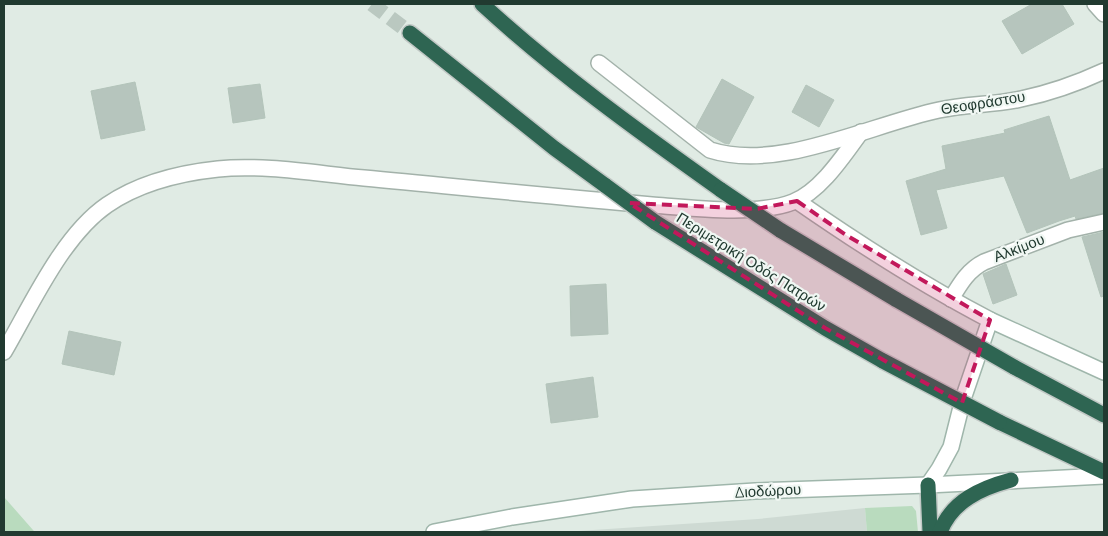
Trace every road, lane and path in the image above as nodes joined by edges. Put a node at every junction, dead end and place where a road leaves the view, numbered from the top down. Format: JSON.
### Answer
{"nodes":[{"id":1,"x":482,"y":4,"type":"edge"},
{"id":2,"x":1095,"y":4,"type":"edge"},
{"id":3,"x":1104,"y":14,"type":"edge"},
{"id":4,"x":410,"y":34,"type":"tunnel mouth"},
{"id":5,"x":599,"y":63,"type":"dead end"},
{"id":6,"x":1104,"y":71,"type":"edge"},
{"id":7,"x":861,"y":132,"type":"junction"},
{"id":8,"x":797,"y":201,"type":"junction"},
{"id":9,"x":1104,"y":222,"type":"edge"},
{"id":10,"x":951,"y":300,"type":"junction"},
{"id":11,"x":990,"y":320,"type":"junction"},
{"id":12,"x":4,"y":352,"type":"edge"},
{"id":13,"x":1104,"y":372,"type":"edge"},
{"id":14,"x":1104,"y":415,"type":"edge"},
{"id":15,"x":1104,"y":472,"type":"edge"},
{"id":16,"x":1104,"y":476,"type":"edge"},
{"id":17,"x":1011,"y":480,"type":"junction"},
{"id":18,"x":928,"y":485,"type":"junction"},
{"id":19,"x":434,"y":532,"type":"edge"},
{"id":20,"x":930,"y":532,"type":"edge"},
{"id":21,"x":940,"y":532,"type":"edge"}],
"edges":[{"from":1,"to":14,"type":"highway","bridge":true},
{"from":2,"to":3,"type":"street"},
{"from":4,"to":15,"type":"highway","name":"Περιμετρική Οδός Πατρών","bridge":true},
{"from":5,"to":7,"type":"street","name":"Θεοφράστου"},
{"from":6,"to":7,"type":"street","name":"Θεοφράστου"},
{"from":7,"to":8,"type":"street"},
{"from":8,"to":10,"type":"street"},
{"from":8,"to":12,"type":"street"},
{"from":9,"to":10,"type":"street","name":"Αλκίμου"},
{"from":10,"to":11,"type":"street"},
{"from":11,"to":13,"type":"street"},
{"from":11,"to":18,"type":"street"},
{"from":16,"to":17,"type":"street","name":"Διοδώρου"},
{"from":17,"to":18,"type":"street","name":"Διοδώρου"},
{"from":17,"to":21,"type":"highway"},
{"from":18,"to":19,"type":"street","name":"Διοδώρου"},
{"from":18,"to":20,"type":"highway"}]}
